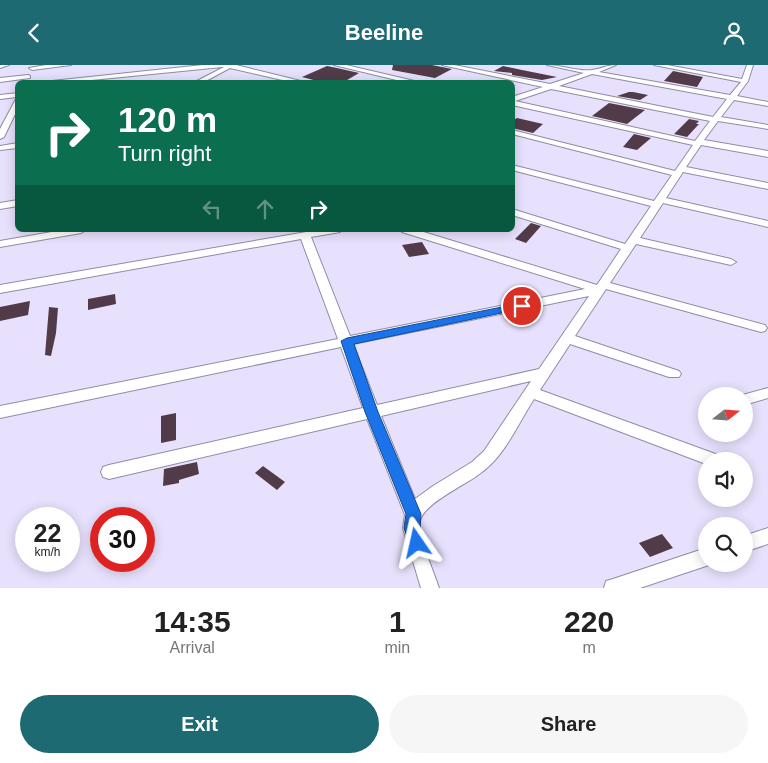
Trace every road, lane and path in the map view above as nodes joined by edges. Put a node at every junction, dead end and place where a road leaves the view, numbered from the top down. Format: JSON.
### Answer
{"nodes":[{"id":1,"x":6,"y":65,"type":"edge"},
{"id":2,"x":68,"y":65,"type":"edge"},
{"id":3,"x":232,"y":65,"type":"edge"},
{"id":4,"x":337,"y":65,"type":"edge"},
{"id":5,"x":444,"y":65,"type":"edge"},
{"id":6,"x":550,"y":65,"type":"edge"},
{"id":7,"x":614,"y":65,"type":"edge"},
{"id":8,"x":657,"y":65,"type":"edge"},
{"id":9,"x":750,"y":65,"type":"edge"},
{"id":10,"x":0,"y":66,"type":"edge"},
{"id":11,"x":33,"y":67,"type":"edge"},
{"id":12,"x":592,"y":73,"type":"junction"},
{"id":13,"x":0,"y":80,"type":"edge"},
{"id":14,"x":27,"y":80,"type":"edge"},
{"id":15,"x":66,"y":80,"type":"edge"},
{"id":16,"x":202,"y":80,"type":"edge"},
{"id":17,"x":294,"y":80,"type":"edge"},
{"id":18,"x":406,"y":80,"type":"edge"},
{"id":19,"x":745,"y":81,"type":"junction"},
{"id":20,"x":551,"y":87,"type":"junction"},
{"id":21,"x":0,"y":97,"type":"edge"},
{"id":22,"x":730,"y":98,"type":"junction"},
{"id":23,"x":15,"y":100,"type":"edge"},
{"id":24,"x":515,"y":100,"type":"edge"},
{"id":25,"x":515,"y":102,"type":"edge"},
{"id":26,"x":15,"y":104,"type":"edge"},
{"id":27,"x":768,"y":104,"type":"edge"},
{"id":28,"x":10,"y":115,"type":"junction"},
{"id":29,"x":0,"y":117,"type":"edge"},
{"id":30,"x":715,"y":119,"type":"junction"},
{"id":31,"x":15,"y":123,"type":"edge"},
{"id":32,"x":6,"y":124,"type":"junction"},
{"id":33,"x":768,"y":127,"type":"edge"},
{"id":34,"x":515,"y":133,"type":"edge"},
{"id":35,"x":0,"y":137,"type":"edge"},
{"id":36,"x":698,"y":143,"type":"junction"},
{"id":37,"x":15,"y":146,"type":"edge"},
{"id":38,"x":0,"y":148,"type":"edge"},
{"id":39,"x":768,"y":154,"type":"edge"},
{"id":40,"x":515,"y":168,"type":"edge"},
{"id":41,"x":679,"y":172,"type":"junction"},
{"id":42,"x":768,"y":186,"type":"edge"},
{"id":43,"x":658,"y":203,"type":"junction"},
{"id":44,"x":15,"y":204,"type":"edge"},
{"id":45,"x":0,"y":206,"type":"edge"},
{"id":46,"x":515,"y":213,"type":"edge"},
{"id":47,"x":768,"y":224,"type":"edge"},
{"id":48,"x":69,"y":232,"type":"edge"},
{"id":49,"x":324,"y":232,"type":"edge"},
{"id":50,"x":413,"y":232,"type":"edge"},
{"id":51,"x":305,"y":235,"type":"junction"},
{"id":52,"x":0,"y":243,"type":"edge"},
{"id":53,"x":630,"y":244,"type":"junction"},
{"id":54,"x":731,"y":262,"type":"dead end"},
{"id":55,"x":601,"y":288,"type":"junction"},
{"id":56,"x":0,"y":289,"type":"edge"},
{"id":57,"x":761,"y":328,"type":"dead end"},
{"id":58,"x":567,"y":338,"type":"junction"},
{"id":59,"x":347,"y":341,"type":"junction"},
{"id":60,"x":544,"y":373,"type":"junction"},
{"id":61,"x":674,"y":374,"type":"dead end"},
{"id":62,"x":531,"y":392,"type":"junction"},
{"id":63,"x":768,"y":393,"type":"edge"},
{"id":64,"x":753,"y":397,"type":"edge"},
{"id":65,"x":0,"y":412,"type":"edge"},
{"id":66,"x":372,"y":412,"type":"junction"},
{"id":67,"x":698,"y":455,"type":"edge"},
{"id":68,"x":109,"y":472,"type":"dead end"},
{"id":69,"x":414,"y":514,"type":"junction"},
{"id":70,"x":768,"y":536,"type":"edge"},
{"id":71,"x":753,"y":541,"type":"edge"},
{"id":72,"x":698,"y":560,"type":"edge"},
{"id":73,"x":430,"y":588,"type":"edge"},
{"id":74,"x":613,"y":588,"type":"edge"}],
"edges":[{"from":1,"to":10,"type":"street"},
{"from":2,"to":11,"type":"street"},
{"from":3,"to":15,"type":"street"},
{"from":3,"to":16,"type":"street"},
{"from":3,"to":17,"type":"street"},
{"from":4,"to":18,"type":"street"},
{"from":5,"to":20,"type":"street"},
{"from":6,"to":12,"type":"street"},
{"from":7,"to":12,"type":"street"},
{"from":8,"to":19,"type":"street"},
{"from":9,"to":19,"type":"street"},
{"from":11,"to":14,"type":"street"},
{"from":12,"to":20,"type":"street"},
{"from":12,"to":22,"type":"street"},
{"from":13,"to":14,"type":"street"},
{"from":19,"to":22,"type":"street"},
{"from":20,"to":24,"type":"street"},
{"from":20,"to":30,"type":"street"},
{"from":21,"to":23,"type":"street"},
{"from":22,"to":27,"type":"street"},
{"from":22,"to":30,"type":"street"},
{"from":25,"to":36,"type":"street"},
{"from":26,"to":28,"type":"street"},
{"from":28,"to":29,"type":"street"},
{"from":28,"to":32,"type":"street"},
{"from":30,"to":33,"type":"street"},
{"from":30,"to":36,"type":"street"},
{"from":31,"to":32,"type":"street"},
{"from":32,"to":35,"type":"street"},
{"from":34,"to":41,"type":"street"},
{"from":36,"to":39,"type":"street"},
{"from":36,"to":41,"type":"street"},
{"from":37,"to":38,"type":"street"},
{"from":40,"to":43,"type":"street"},
{"from":41,"to":42,"type":"street"},
{"from":41,"to":43,"type":"street"},
{"from":43,"to":47,"type":"street"},
{"from":43,"to":53,"type":"street"},
{"from":44,"to":45,"type":"street"},
{"from":46,"to":53,"type":"street"},
{"from":48,"to":52,"type":"street"},
{"from":49,"to":51,"type":"street"},
{"from":50,"to":55,"type":"street"},
{"from":51,"to":56,"type":"street"},
{"from":51,"to":59,"type":"street"},
{"from":53,"to":54,"type":"street"},
{"from":53,"to":55,"type":"street"},
{"from":55,"to":57,"type":"street"},
{"from":55,"to":58,"type":"street"},
{"from":55,"to":59,"type":"street"},
{"from":58,"to":60,"type":"street"},
{"from":58,"to":61,"type":"street"},
{"from":59,"to":65,"type":"street"},
{"from":59,"to":66,"type":"street"},
{"from":60,"to":62,"type":"street"},
{"from":60,"to":66,"type":"street"},
{"from":62,"to":67,"type":"street"},
{"from":62,"to":69,"type":"street"},
{"from":63,"to":64,"type":"street"},
{"from":66,"to":68,"type":"street"},
{"from":66,"to":69,"type":"street"},
{"from":69,"to":73,"type":"street"},
{"from":70,"to":71,"type":"street"},
{"from":72,"to":74,"type":"street"}]}
